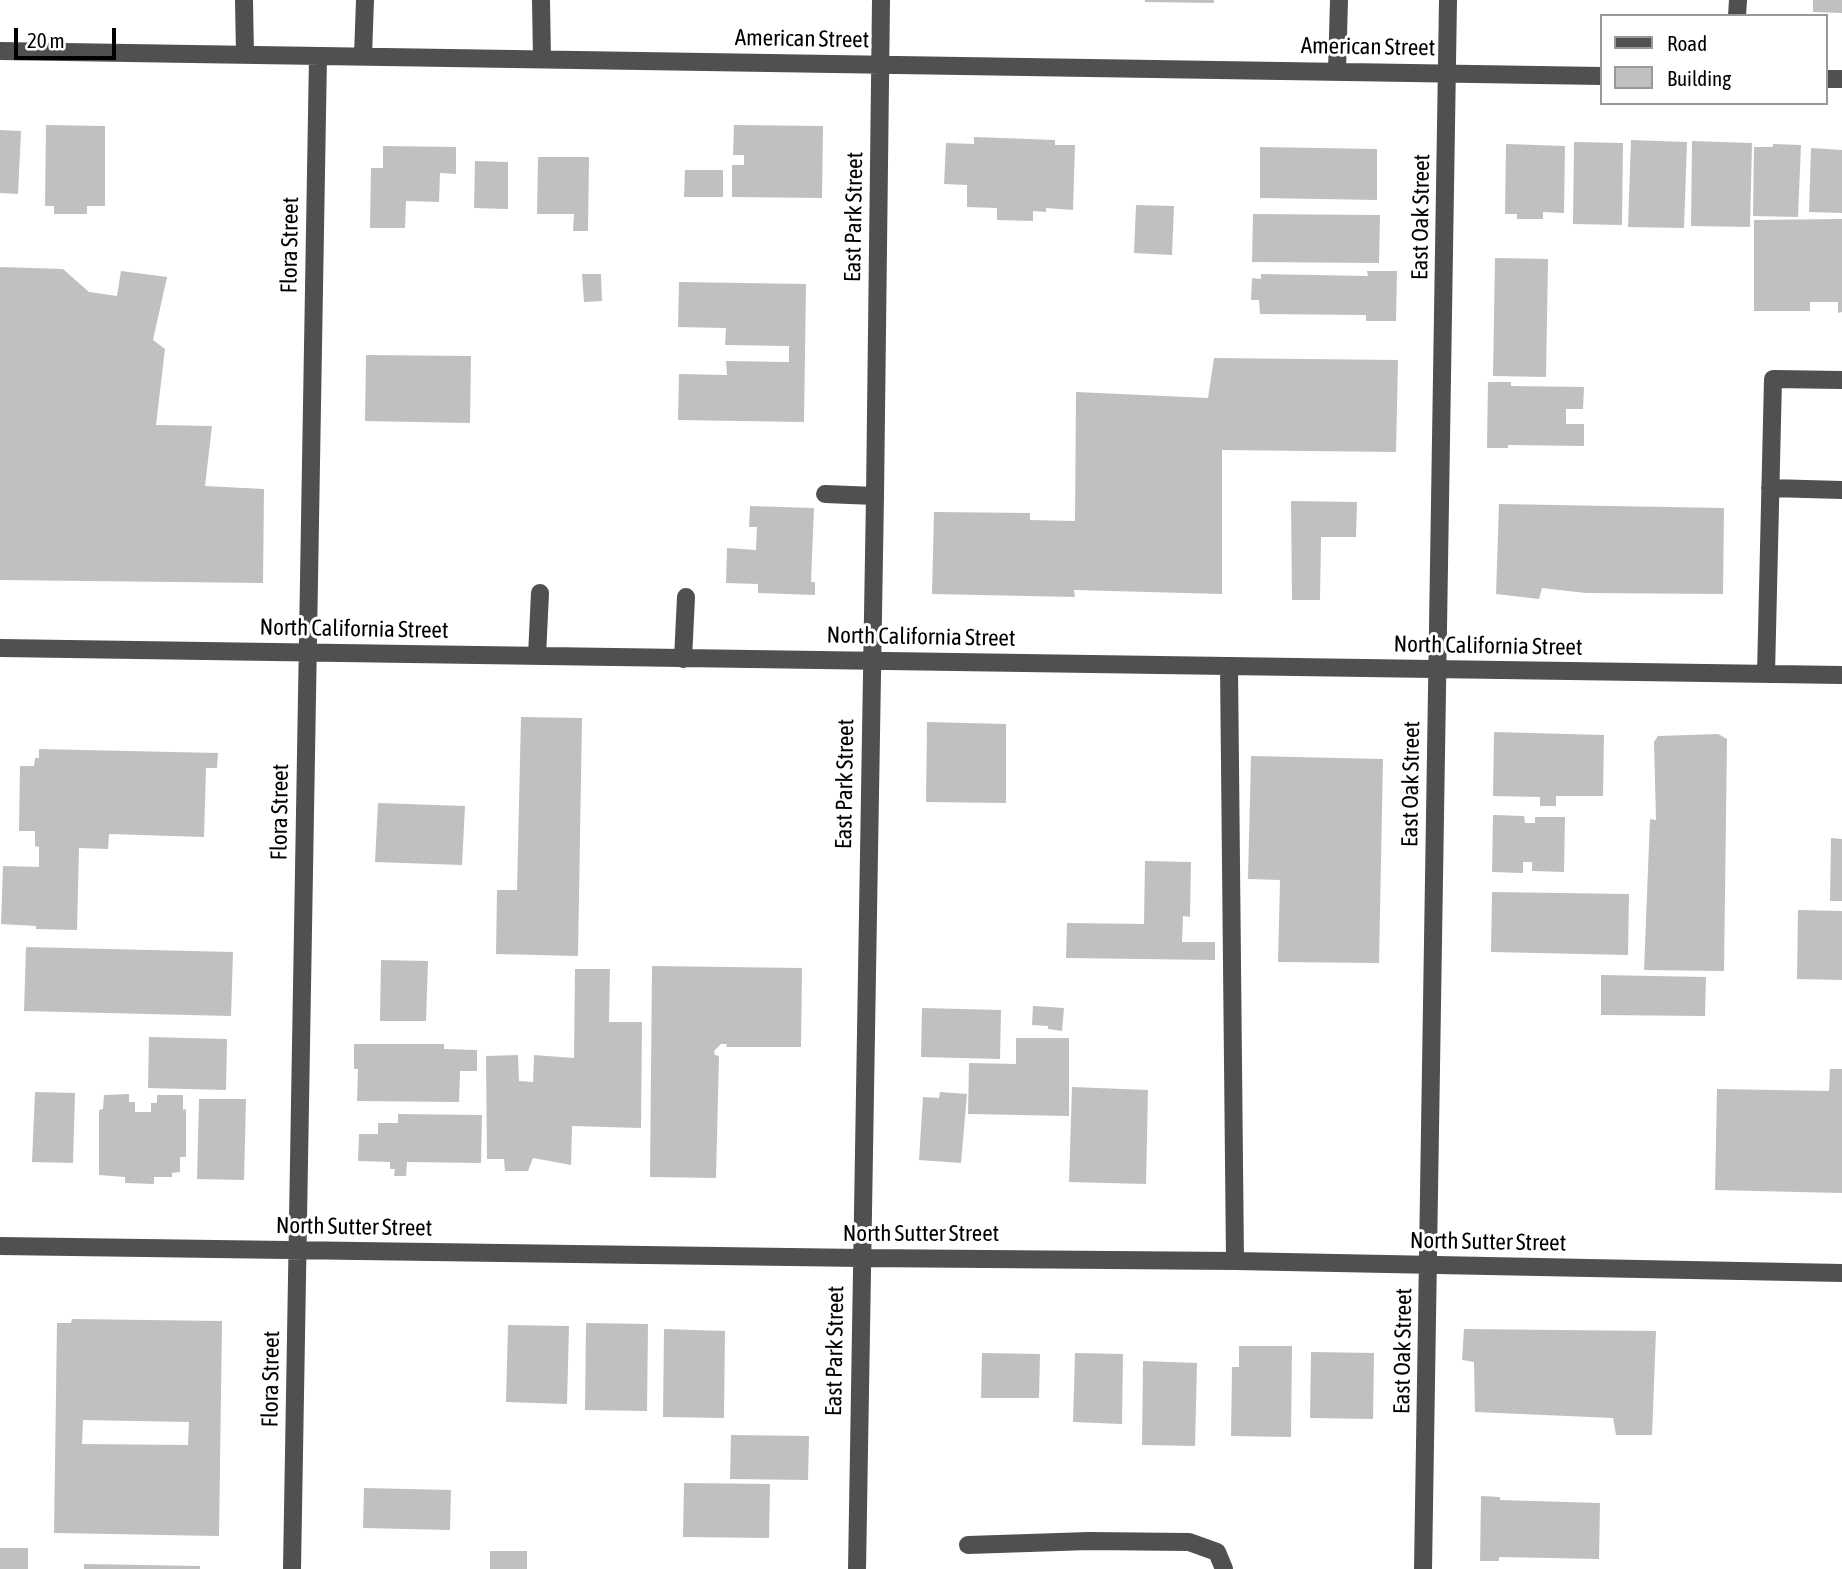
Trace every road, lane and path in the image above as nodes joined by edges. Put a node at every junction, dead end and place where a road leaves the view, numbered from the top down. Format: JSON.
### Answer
{"nodes":[{"id":1,"x":244,"y":0,"type":"edge"},
{"id":2,"x":365,"y":0,"type":"edge"},
{"id":3,"x":541,"y":0,"type":"edge"},
{"id":4,"x":881,"y":0,"type":"edge"},
{"id":5,"x":1339,"y":0,"type":"edge"},
{"id":6,"x":1448,"y":0,"type":"edge"},
{"id":7,"x":0,"y":51,"type":"edge"},
{"id":8,"x":244,"y":54,"type":"junction"},
{"id":9,"x":318,"y":55,"type":"junction"},
{"id":10,"x":363,"y":56,"type":"junction"},
{"id":11,"x":542,"y":60,"type":"junction"},
{"id":12,"x":880,"y":65,"type":"junction"},
{"id":13,"x":1337,"y":71,"type":"junction"},
{"id":14,"x":1448,"y":73,"type":"junction"},
{"id":15,"x":1601,"y":76,"type":"edge"},
{"id":16,"x":1842,"y":380,"type":"edge"},
{"id":17,"x":1770,"y":488,"type":"junction"},
{"id":18,"x":1842,"y":490,"type":"edge"},
{"id":19,"x":825,"y":494,"type":"dead end"},
{"id":20,"x":875,"y":496,"type":"junction"},
{"id":21,"x":540,"y":593,"type":"dead end"},
{"id":22,"x":686,"y":597,"type":"dead end"},
{"id":23,"x":0,"y":648,"type":"edge"},
{"id":24,"x":307,"y":653,"type":"junction"},
{"id":25,"x":537,"y":656,"type":"junction"},
{"id":26,"x":682,"y":659,"type":"junction"},
{"id":27,"x":872,"y":661,"type":"junction"},
{"id":28,"x":1229,"y":666,"type":"junction"},
{"id":29,"x":1437,"y":670,"type":"junction"},
{"id":30,"x":1766,"y":674,"type":"junction"},
{"id":31,"x":1842,"y":675,"type":"edge"},
{"id":32,"x":0,"y":1246,"type":"edge"},
{"id":33,"x":297,"y":1251,"type":"junction"},
{"id":34,"x":0,"y":1254,"type":"edge"},
{"id":35,"x":861,"y":1258,"type":"junction"},
{"id":36,"x":1235,"y":1261,"type":"junction"},
{"id":37,"x":1429,"y":1265,"type":"junction"},
{"id":38,"x":1842,"y":1273,"type":"edge"},
{"id":39,"x":968,"y":1545,"type":"dead end"},
{"id":40,"x":292,"y":1569,"type":"edge"},
{"id":41,"x":857,"y":1569,"type":"edge"},
{"id":42,"x":1224,"y":1569,"type":"edge"},
{"id":43,"x":1423,"y":1569,"type":"edge"}],
"edges":[{"from":1,"to":8,"type":"street"},
{"from":2,"to":10,"type":"street"},
{"from":3,"to":11,"type":"street"},
{"from":4,"to":12,"type":"street","name":"East Park Street"},
{"from":5,"to":13,"type":"street"},
{"from":6,"to":14,"type":"street","name":"East Oak Street"},
{"from":7,"to":8,"type":"street","name":"American Street"},
{"from":8,"to":9,"type":"street","name":"American Street"},
{"from":9,"to":10,"type":"street","name":"American Street"},
{"from":9,"to":24,"type":"street","name":"Flora Street"},
{"from":10,"to":11,"type":"street","name":"American Street"},
{"from":11,"to":12,"type":"street","name":"American Street"},
{"from":12,"to":13,"type":"street","name":"American Street"},
{"from":12,"to":20,"type":"street","name":"East Park Street"},
{"from":13,"to":14,"type":"street","name":"American Street"},
{"from":14,"to":15,"type":"street","name":"American Street"},
{"from":14,"to":29,"type":"street","name":"East Oak Street"},
{"from":16,"to":17,"type":"street"},
{"from":17,"to":18,"type":"street"},
{"from":17,"to":30,"type":"street"},
{"from":19,"to":20,"type":"street"},
{"from":20,"to":27,"type":"street","name":"East Park Street"},
{"from":21,"to":25,"type":"street"},
{"from":22,"to":26,"type":"street"},
{"from":23,"to":24,"type":"street","name":"North California Street"},
{"from":24,"to":25,"type":"street","name":"North California Street"},
{"from":24,"to":33,"type":"street","name":"Flora Street"},
{"from":25,"to":26,"type":"street","name":"North California Street"},
{"from":26,"to":27,"type":"street","name":"North California Street"},
{"from":27,"to":28,"type":"street","name":"North California Street"},
{"from":27,"to":35,"type":"street","name":"East Park Street"},
{"from":28,"to":29,"type":"street","name":"North California Street"},
{"from":28,"to":36,"type":"street"},
{"from":29,"to":30,"type":"street","name":"North California Street"},
{"from":29,"to":37,"type":"street","name":"East Oak Street"},
{"from":30,"to":31,"type":"street","name":"North California Street"},
{"from":32,"to":33,"type":"street","name":"North Sutter Street"},
{"from":32,"to":34,"type":"street"},
{"from":33,"to":35,"type":"street","name":"North Sutter Street"},
{"from":33,"to":40,"type":"street","name":"Flora Street"},
{"from":35,"to":36,"type":"street","name":"North Sutter Street"},
{"from":35,"to":41,"type":"street","name":"East Park Street"},
{"from":36,"to":37,"type":"street","name":"North Sutter Street"},
{"from":37,"to":38,"type":"street","name":"North Sutter Street"},
{"from":37,"to":43,"type":"street","name":"East Oak Street"},
{"from":39,"to":42,"type":"street"}]}
